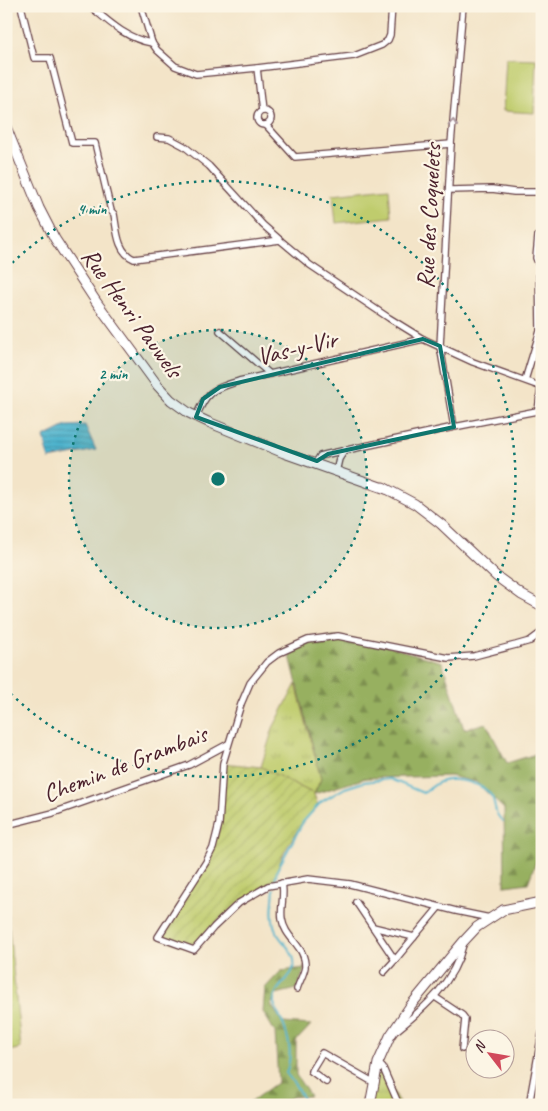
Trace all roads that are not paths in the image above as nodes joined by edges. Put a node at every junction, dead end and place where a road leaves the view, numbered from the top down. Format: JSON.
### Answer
{"nodes":[{"id":1,"x":21,"y":6,"type":"edge"},
{"id":2,"x":90,"y":6,"type":"edge"},
{"id":3,"x":141,"y":6,"type":"edge"},
{"id":4,"x":392,"y":6,"type":"edge"},
{"id":5,"x":463,"y":6,"type":"edge"},
{"id":6,"x":152,"y":43,"type":"junction"},
{"id":7,"x":257,"y":68,"type":"junction"},
{"id":8,"x":262,"y":111,"type":"junction"},
{"id":9,"x":266,"y":125,"type":"junction"},
{"id":10,"x":6,"y":126,"type":"edge"},
{"id":11,"x":157,"y":137,"type":"dead end"},
{"id":12,"x":9,"y":144,"type":"edge"},
{"id":13,"x":451,"y":144,"type":"junction"},
{"id":14,"x":449,"y":190,"type":"junction"},
{"id":15,"x":542,"y":192,"type":"edge"},
{"id":16,"x":542,"y":204,"type":"edge"},
{"id":17,"x":540,"y":213,"type":"dead end"},
{"id":18,"x":538,"y":236,"type":"dead end"},
{"id":19,"x":280,"y":240,"type":"junction"},
{"id":20,"x":220,"y":331,"type":"dead end"},
{"id":21,"x":423,"y":339,"type":"junction"},
{"id":22,"x":440,"y":346,"type":"junction"},
{"id":23,"x":270,"y":374,"type":"junction"},
{"id":24,"x":525,"y":380,"type":"junction"},
{"id":25,"x":541,"y":386,"type":"edge"},
{"id":26,"x":540,"y":411,"type":"edge"},
{"id":27,"x":196,"y":417,"type":"junction"},
{"id":28,"x":454,"y":427,"type":"junction"},
{"id":29,"x":345,"y":450,"type":"junction"},
{"id":30,"x":316,"y":463,"type":"junction"},
{"id":31,"x":337,"y":470,"type":"junction"},
{"id":32,"x":542,"y":606,"type":"edge"},
{"id":33,"x":542,"y":632,"type":"edge"},
{"id":34,"x":228,"y":744,"type":"junction"},
{"id":35,"x":6,"y":825,"type":"edge"},
{"id":36,"x":282,"y":883,"type":"junction"},
{"id":37,"x":356,"y":902,"type":"dead end"},
{"id":38,"x":542,"y":902,"type":"edge"},
{"id":39,"x":439,"y":907,"type":"junction"},
{"id":40,"x":490,"y":918,"type":"junction"},
{"id":41,"x":373,"y":927,"type":"junction"},
{"id":42,"x":414,"y":937,"type":"junction"},
{"id":43,"x":463,"y":942,"type":"junction"},
{"id":44,"x":395,"y":960,"type":"junction"},
{"id":45,"x":384,"y":972,"type":"dead end"},
{"id":46,"x":297,"y":990,"type":"dead end"},
{"id":47,"x":435,"y":997,"type":"junction"},
{"id":48,"x":542,"y":1033,"type":"edge"},
{"id":49,"x":390,"y":1036,"type":"junction"},
{"id":50,"x":462,"y":1049,"type":"dead end"},
{"id":51,"x":378,"y":1063,"type":"junction"},
{"id":52,"x":326,"y":1082,"type":"dead end"},
{"id":53,"x":373,"y":1082,"type":"junction"},
{"id":54,"x":370,"y":1105,"type":"edge"},
{"id":55,"x":398,"y":1105,"type":"edge"},
{"id":56,"x":529,"y":1105,"type":"edge"}],
"edges":[{"from":1,"to":19,"type":"street"},
{"from":2,"to":6,"type":"street"},
{"from":3,"to":6,"type":"street"},
{"from":4,"to":7,"type":"street"},
{"from":13,"to":5,"type":"street","name":"Rue des Coquelets","one_way":true},
{"from":6,"to":7,"type":"street"},
{"from":7,"to":8,"type":"street"},
{"from":8,"to":9,"type":"street"},
{"from":8,"to":9,"type":"street"},
{"from":9,"to":13,"type":"street"},
{"from":10,"to":12,"type":"main road","name":"Rue Henri Pauwels"},
{"from":11,"to":19,"type":"street"},
{"from":12,"to":27,"type":"main road","name":"Rue Henri Pauwels"},
{"from":13,"to":14,"type":"street","name":"Rue des Coquelets"},
{"from":14,"to":15,"type":"street"},
{"from":14,"to":22,"type":"street","name":"Rue des Coquelets"},
{"from":16,"to":17,"type":"street"},
{"from":18,"to":24,"type":"street"},
{"from":19,"to":21,"type":"street"},
{"from":20,"to":23,"type":"street"},
{"from":21,"to":22,"type":"street"},
{"from":21,"to":23,"type":"street","name":"Vas-y-Vir"},
{"from":22,"to":24,"type":"street"},
{"from":22,"to":28,"type":"street","name":"Rue des Coquelets"},
{"from":23,"to":27,"type":"street","name":"Vas-y-Vir"},
{"from":24,"to":25,"type":"street"},
{"from":25,"to":26,"type":"street"},
{"from":26,"to":28,"type":"street"},
{"from":27,"to":30,"type":"main road","name":"Rue Henri Pauwels"},
{"from":28,"to":29,"type":"street"},
{"from":29,"to":30,"type":"street"},
{"from":29,"to":31,"type":"street"},
{"from":30,"to":31,"type":"main road","name":"Rue Henri Pauwels"},
{"from":31,"to":32,"type":"main road","name":"Rue Henri Pauwels"},
{"from":33,"to":34,"type":"street"},
{"from":34,"to":35,"type":"street","name":"Chemin de Grambais"},
{"from":34,"to":36,"type":"street"},
{"from":36,"to":39,"type":"street"},
{"from":36,"to":46,"type":"street"},
{"from":37,"to":41,"type":"street"},
{"from":38,"to":40,"type":"main road"},
{"from":39,"to":40,"type":"street"},
{"from":39,"to":42,"type":"street"},
{"from":40,"to":43,"type":"main road"},
{"from":41,"to":42,"type":"street"},
{"from":41,"to":44,"type":"street"},
{"from":42,"to":44,"type":"street"},
{"from":43,"to":47,"type":"street"},
{"from":43,"to":49,"type":"main road"},
{"from":44,"to":45,"type":"street"},
{"from":47,"to":49,"type":"street"},
{"from":47,"to":50,"type":"street"},
{"from":48,"to":56,"type":"street"},
{"from":49,"to":51,"type":"main road"},
{"from":51,"to":53,"type":"main road"},
{"from":51,"to":55,"type":"street"},
{"from":52,"to":53,"type":"street"},
{"from":53,"to":54,"type":"main road"}]}
